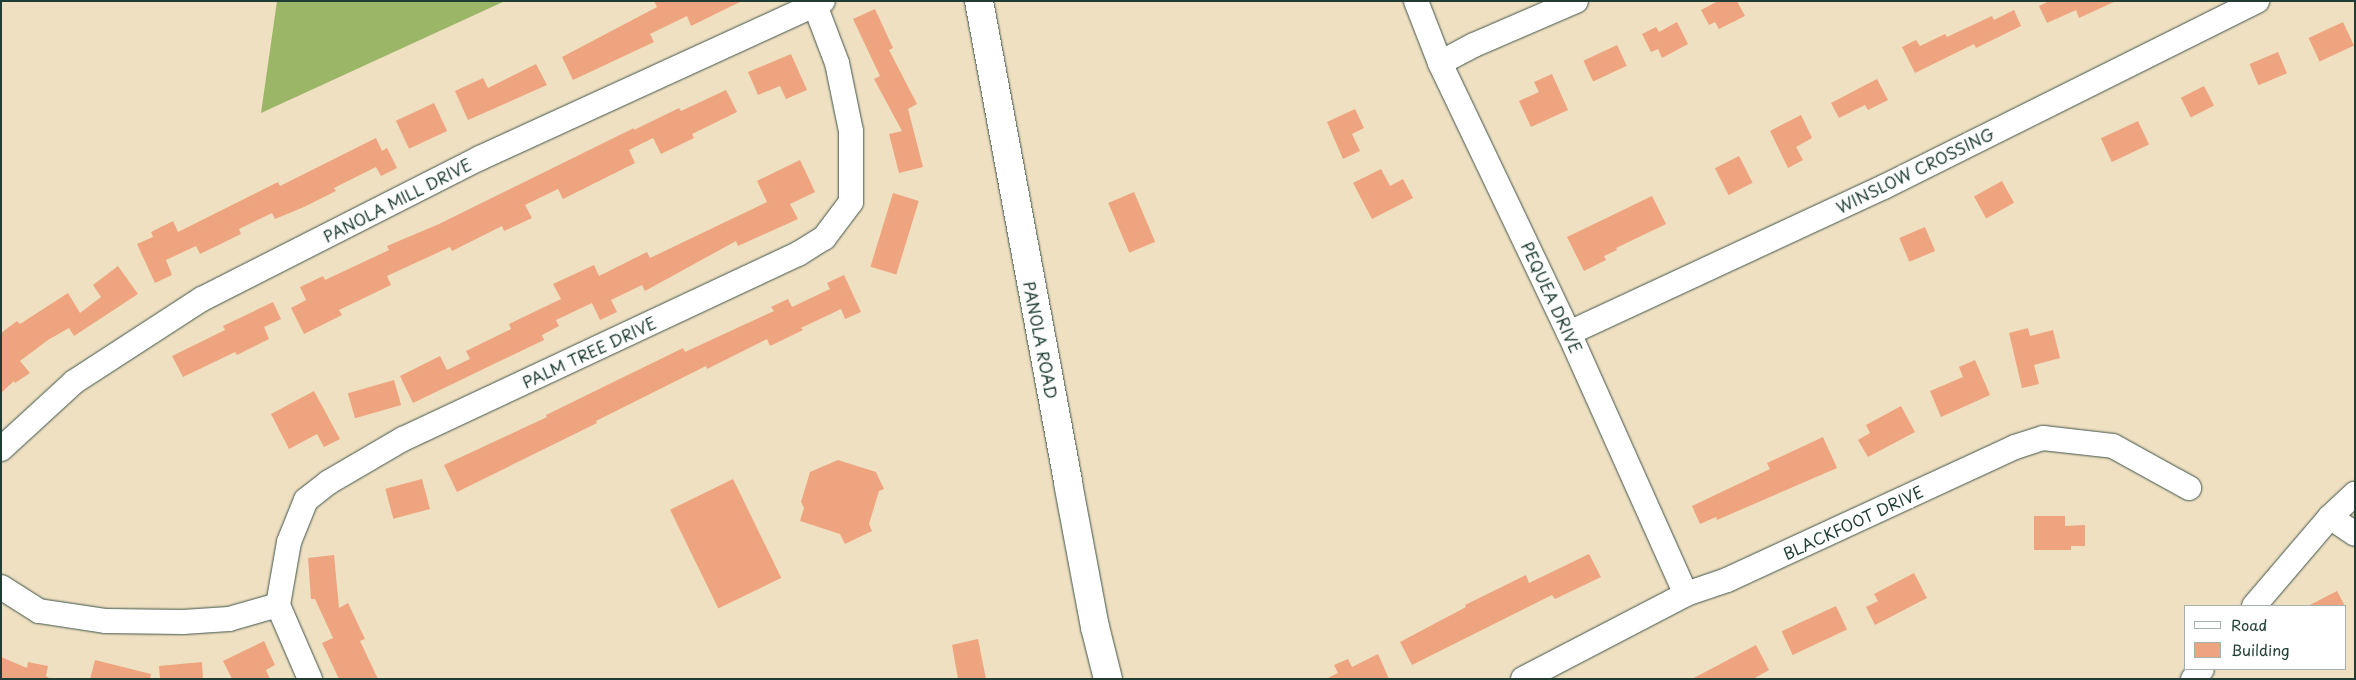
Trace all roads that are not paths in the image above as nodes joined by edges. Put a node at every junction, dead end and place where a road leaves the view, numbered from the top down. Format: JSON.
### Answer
{"nodes":[{"id":1,"x":979,"y":1,"type":"edge"},
{"id":2,"x":1416,"y":1,"type":"edge"},
{"id":3,"x":1576,"y":1,"type":"edge"},
{"id":4,"x":2257,"y":1,"type":"edge"},
{"id":5,"x":819,"y":3,"type":"edge"},
{"id":6,"x":1440,"y":63,"type":"junction"},
{"id":7,"x":1569,"y":333,"type":"junction"},
{"id":8,"x":1,"y":448,"type":"edge"},
{"id":9,"x":2189,"y":488,"type":"dead end"},
{"id":10,"x":2355,"y":494,"type":"edge"},
{"id":11,"x":2330,"y":517,"type":"junction"},
{"id":12,"x":2355,"y":534,"type":"edge"},
{"id":13,"x":1,"y":587,"type":"edge"},
{"id":14,"x":1686,"y":594,"type":"junction"},
{"id":15,"x":278,"y":605,"type":"junction"},
{"id":16,"x":2255,"y":605,"type":"edge"},
{"id":17,"x":310,"y":679,"type":"edge"},
{"id":18,"x":1108,"y":679,"type":"edge"},
{"id":19,"x":1523,"y":679,"type":"edge"}],
"edges":[{"from":1,"to":18,"type":"main road","name":"PANOLA ROAD"},
{"from":2,"to":6,"type":"street","name":"PEQUEA DRIVE"},
{"from":3,"to":6,"type":"street"},
{"from":4,"to":7,"type":"street","name":"WINSLOW CROSSING"},
{"from":5,"to":8,"type":"street","name":"PANOLA MILL DRIVE"},
{"from":5,"to":15,"type":"street","name":"PALM TREE DRIVE"},
{"from":6,"to":7,"type":"street","name":"PEQUEA DRIVE"},
{"from":7,"to":14,"type":"street","name":"PEQUEA DRIVE"},
{"from":9,"to":14,"type":"street","name":"BLACKFOOT DRIVE"},
{"from":10,"to":11,"type":"street"},
{"from":11,"to":12,"type":"street"},
{"from":11,"to":16,"type":"street"},
{"from":13,"to":15,"type":"street"},
{"from":14,"to":19,"type":"street","name":"BLACKFOOT DRIVE"},
{"from":15,"to":17,"type":"street"}]}
